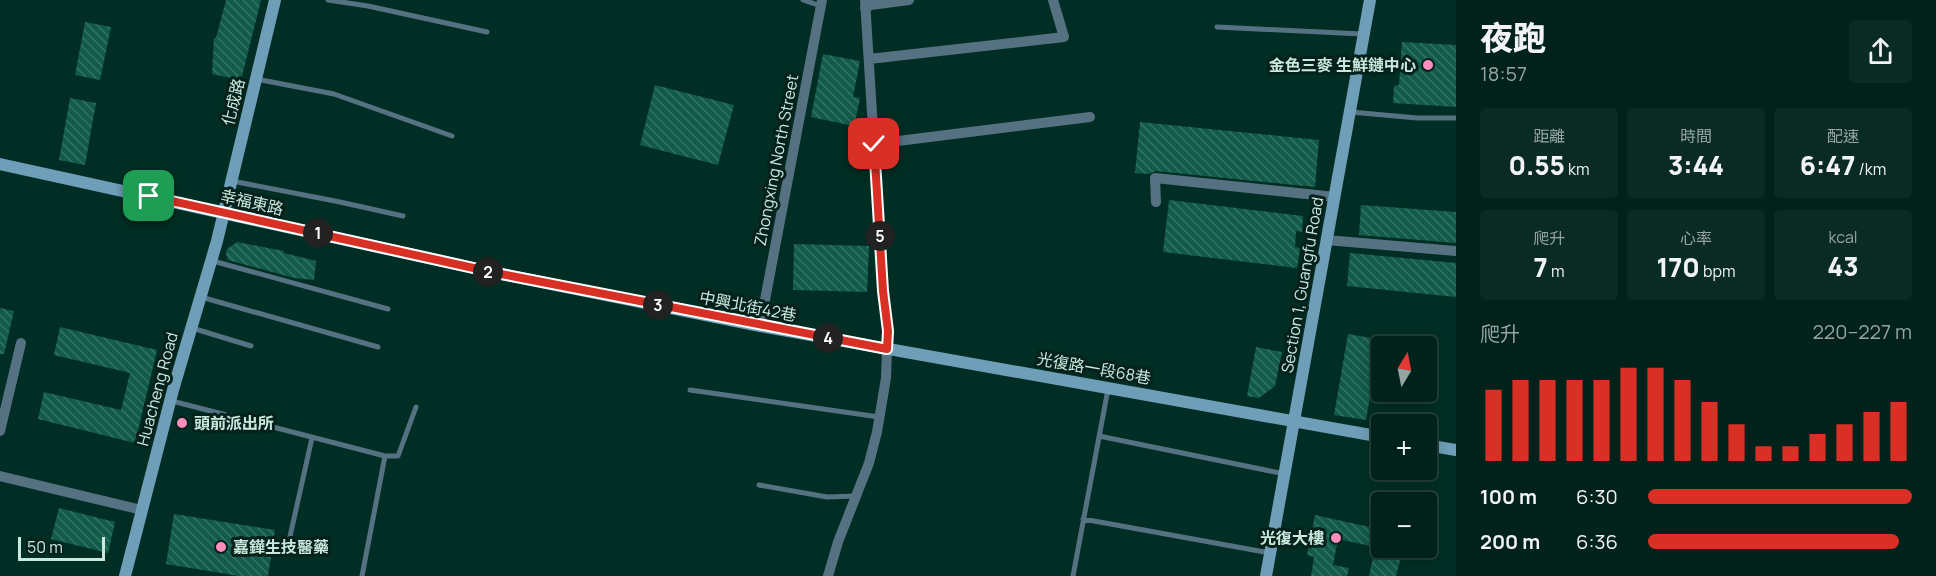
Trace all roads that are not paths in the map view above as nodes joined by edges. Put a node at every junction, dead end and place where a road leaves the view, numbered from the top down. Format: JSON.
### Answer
{"nodes":[{"id":1,"x":275,"y":0,"type":"edge"},
{"id":2,"x":328,"y":0,"type":"edge"},
{"id":3,"x":803,"y":0,"type":"edge"},
{"id":4,"x":909,"y":0,"type":"edge"},
{"id":5,"x":1053,"y":0,"type":"edge"},
{"id":6,"x":1370,"y":0,"type":"edge"},
{"id":7,"x":821,"y":3,"type":"edge"},
{"id":8,"x":865,"y":4,"type":"edge"},
{"id":9,"x":1217,"y":27,"type":"dead end"},
{"id":10,"x":487,"y":32,"type":"dead end"},
{"id":11,"x":1364,"y":34,"type":"junction"},
{"id":12,"x":869,"y":59,"type":"junction"},
{"id":13,"x":256,"y":79,"type":"junction"},
{"id":14,"x":1350,"y":112,"type":"junction"},
{"id":15,"x":1090,"y":117,"type":"dead end"},
{"id":16,"x":1456,"y":118,"type":"edge"},
{"id":17,"x":452,"y":135,"type":"dead end"},
{"id":18,"x":874,"y":144,"type":"junction"},
{"id":19,"x":0,"y":164,"type":"edge"},
{"id":20,"x":231,"y":181,"type":"junction"},
{"id":21,"x":1335,"y":198,"type":"junction"},
{"id":22,"x":1156,"y":202,"type":"dead end"},
{"id":23,"x":224,"y":212,"type":"junction"},
{"id":24,"x":403,"y":216,"type":"dead end"},
{"id":25,"x":1326,"y":240,"type":"junction"},
{"id":26,"x":1456,"y":251,"type":"edge"},
{"id":27,"x":211,"y":261,"type":"junction"},
{"id":28,"x":496,"y":273,"type":"joint"},
{"id":29,"x":200,"y":297,"type":"junction"},
{"id":30,"x":388,"y":309,"type":"dead end"},
{"id":31,"x":760,"y":326,"type":"junction"},
{"id":32,"x":190,"y":328,"type":"junction"},
{"id":33,"x":21,"y":343,"type":"dead end"},
{"id":34,"x":251,"y":346,"type":"dead end"},
{"id":35,"x":378,"y":347,"type":"dead end"},
{"id":36,"x":887,"y":349,"type":"junction"},
{"id":37,"x":0,"y":379,"type":"edge"},
{"id":38,"x":12,"y":382,"type":"junction"},
{"id":39,"x":1108,"y":387,"type":"junction"},
{"id":40,"x":690,"y":390,"type":"dead end"},
{"id":41,"x":170,"y":401,"type":"junction"},
{"id":42,"x":416,"y":407,"type":"dead end"},
{"id":43,"x":879,"y":417,"type":"junction"},
{"id":44,"x":1294,"y":420,"type":"junction"},
{"id":45,"x":0,"y":431,"type":"edge"},
{"id":46,"x":1371,"y":434,"type":"edge"},
{"id":47,"x":1099,"y":436,"type":"junction"},
{"id":48,"x":312,"y":438,"type":"junction"},
{"id":49,"x":1437,"y":447,"type":"edge"},
{"id":50,"x":1456,"y":450,"type":"edge"},
{"id":51,"x":385,"y":456,"type":"junction"},
{"id":52,"x":1286,"y":474,"type":"junction"},
{"id":53,"x":0,"y":476,"type":"edge"},
{"id":54,"x":759,"y":485,"type":"dead end"},
{"id":55,"x":857,"y":496,"type":"junction"},
{"id":56,"x":142,"y":510,"type":"junction"},
{"id":57,"x":1083,"y":519,"type":"junction"},
{"id":58,"x":289,"y":541,"type":"dead end"},
{"id":59,"x":1270,"y":553,"type":"junction"},
{"id":60,"x":125,"y":576,"type":"edge"},
{"id":61,"x":362,"y":576,"type":"edge"},
{"id":62,"x":828,"y":576,"type":"edge"},
{"id":63,"x":1073,"y":576,"type":"edge"},
{"id":64,"x":1266,"y":576,"type":"edge"}],
"edges":[{"from":1,"to":13,"type":"street","name":"化成路"},
{"from":2,"to":10,"type":"lane"},
{"from":3,"to":7,"type":"lane"},
{"from":4,"to":8,"type":"street"},
{"from":5,"to":12,"type":"street"},
{"from":6,"to":11,"type":"street","name":"Section 1, Guangfu Road"},
{"from":7,"to":31,"type":"street","name":"Zhongxing North Street"},
{"from":8,"to":12,"type":"street"},
{"from":9,"to":11,"type":"lane"},
{"from":11,"to":14,"type":"street","name":"Section 1, Guangfu Road"},
{"from":12,"to":18,"type":"street"},
{"from":13,"to":17,"type":"lane"},
{"from":13,"to":20,"type":"street","name":"化成路"},
{"from":14,"to":16,"type":"lane"},
{"from":14,"to":21,"type":"street","name":"Section 1, Guangfu Road"},
{"from":15,"to":18,"type":"street"},
{"from":18,"to":36,"type":"street"},
{"from":19,"to":23,"type":"street","name":"幸福東路"},
{"from":20,"to":23,"type":"street","name":"化成路"},
{"from":20,"to":24,"type":"lane"},
{"from":21,"to":22,"type":"street"},
{"from":21,"to":25,"type":"street","name":"Section 1, Guangfu Road"},
{"from":23,"to":27,"type":"street","name":"Huacheng Road"},
{"from":23,"to":28,"type":"street","name":"幸福東路"},
{"from":25,"to":26,"type":"street"},
{"from":25,"to":44,"type":"street","name":"Section 1, Guangfu Road"},
{"from":27,"to":29,"type":"street","name":"Huacheng Road"},
{"from":27,"to":30,"type":"lane"},
{"from":28,"to":31,"type":"street","name":"中興北街42巷"},
{"from":29,"to":32,"type":"street","name":"Huacheng Road"},
{"from":29,"to":35,"type":"lane"},
{"from":31,"to":36,"type":"street","name":"中興北街42巷"},
{"from":32,"to":34,"type":"lane"},
{"from":32,"to":41,"type":"street","name":"Huacheng Road"},
{"from":33,"to":38,"type":"street"},
{"from":36,"to":39,"type":"street","name":"光復路一段68巷"},
{"from":36,"to":43,"type":"street"},
{"from":37,"to":38,"type":"street"},
{"from":38,"to":45,"type":"street"},
{"from":39,"to":44,"type":"street","name":"光復路一段68巷"},
{"from":39,"to":47,"type":"lane"},
{"from":40,"to":43,"type":"lane"},
{"from":41,"to":48,"type":"lane"},
{"from":41,"to":56,"type":"street","name":"Huacheng Road"},
{"from":42,"to":51,"type":"lane"},
{"from":43,"to":55,"type":"street"},
{"from":44,"to":46,"type":"street","name":"光復路一段68巷"},
{"from":44,"to":52,"type":"street","name":"Section 1, Guangfu Road"},
{"from":47,"to":52,"type":"lane"},
{"from":47,"to":57,"type":"lane"},
{"from":48,"to":51,"type":"lane"},
{"from":48,"to":58,"type":"lane"},
{"from":49,"to":50,"type":"street"},
{"from":51,"to":61,"type":"lane"},
{"from":52,"to":59,"type":"street","name":"Section 1, Guangfu Road"},
{"from":53,"to":56,"type":"street"},
{"from":54,"to":55,"type":"lane"},
{"from":55,"to":62,"type":"street"},
{"from":56,"to":60,"type":"street","name":"Huacheng Road"},
{"from":57,"to":59,"type":"lane"},
{"from":57,"to":63,"type":"lane"},
{"from":59,"to":64,"type":"street","name":"Section 1, Guangfu Road"}]}
